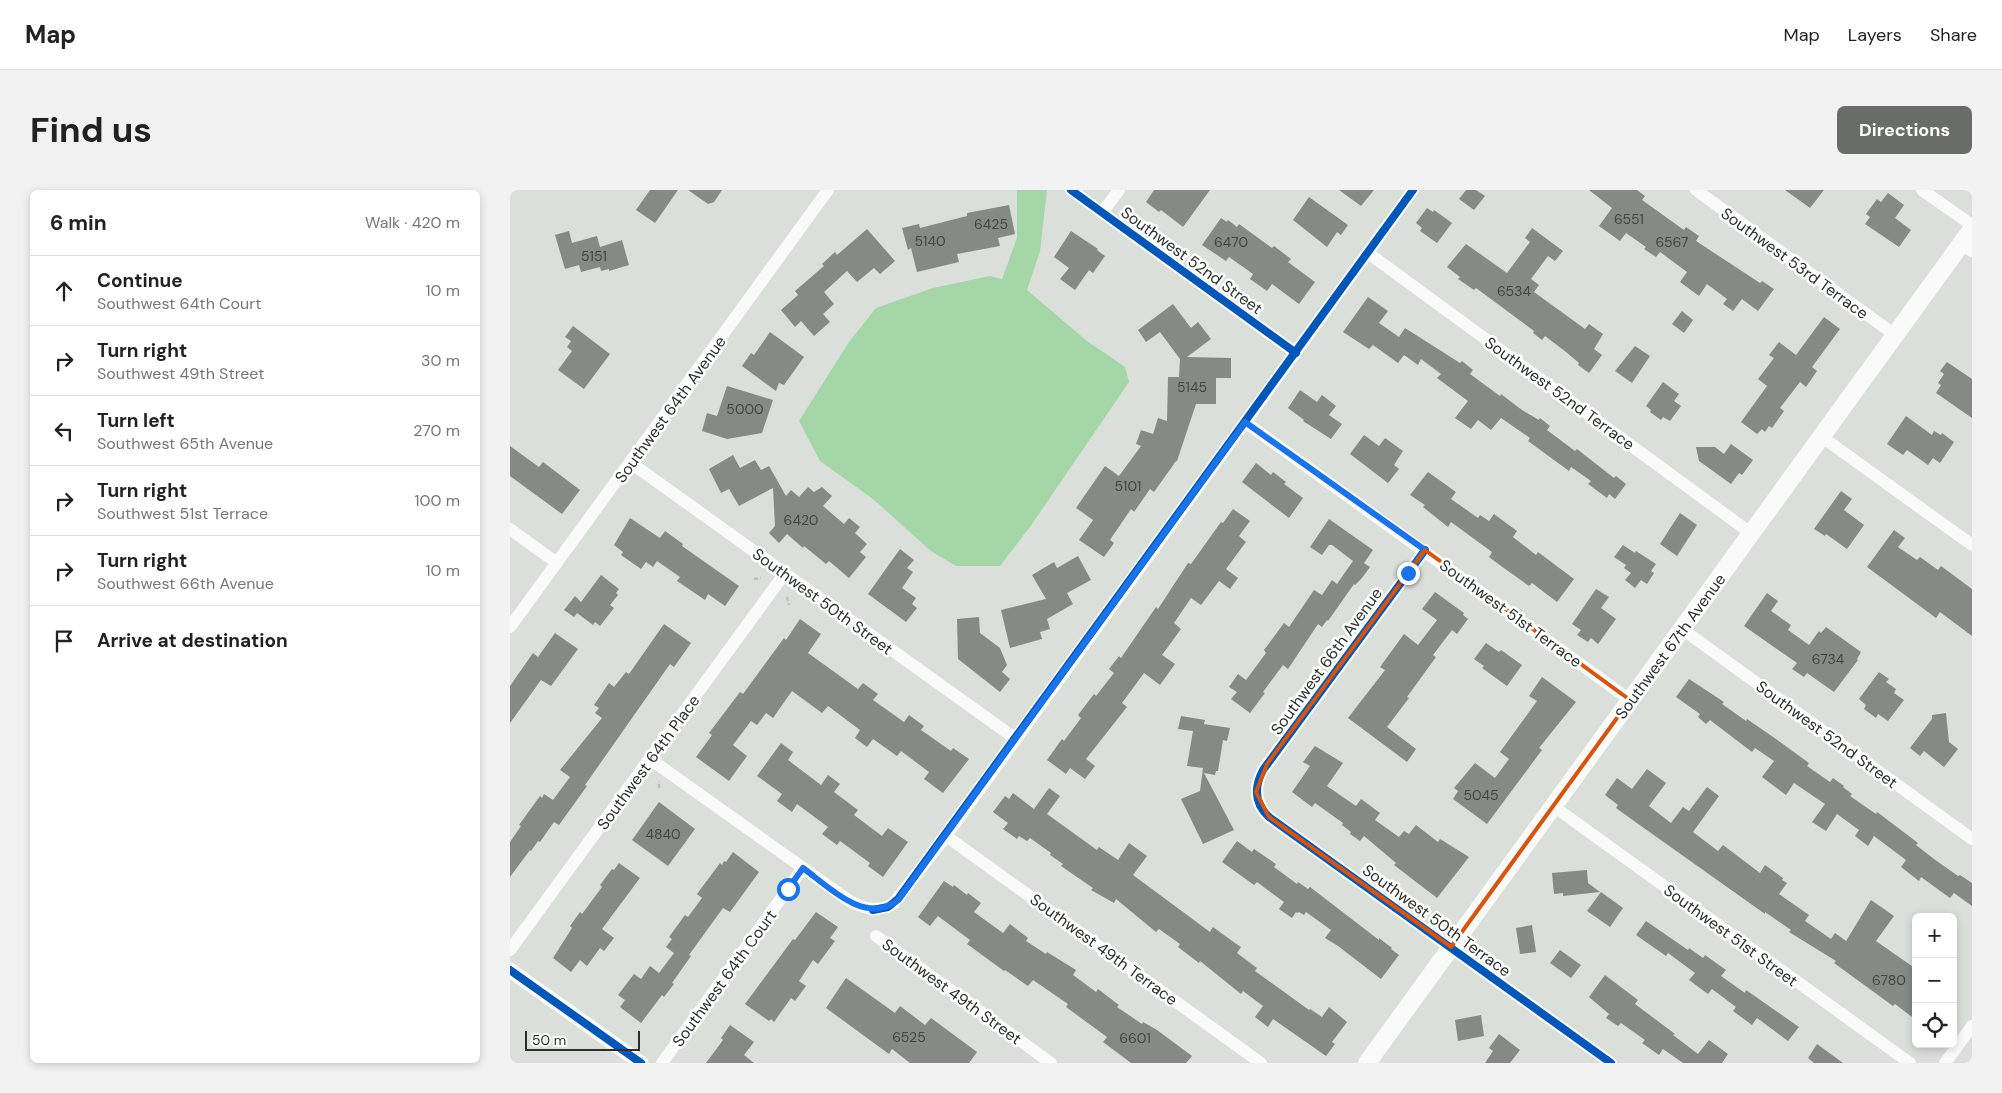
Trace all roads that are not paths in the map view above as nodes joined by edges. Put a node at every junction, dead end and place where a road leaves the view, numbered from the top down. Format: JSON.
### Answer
{"nodes":[{"id":1,"x":828,"y":190,"type":"edge"},
{"id":2,"x":1071,"y":190,"type":"edge"},
{"id":3,"x":1119,"y":190,"type":"edge"},
{"id":4,"x":1414,"y":190,"type":"edge"},
{"id":5,"x":1696,"y":190,"type":"edge"},
{"id":6,"x":1922,"y":190,"type":"edge"},
{"id":7,"x":1102,"y":213,"type":"junction"},
{"id":8,"x":1972,"y":225,"type":"edge"},
{"id":9,"x":1972,"y":229,"type":"edge"},
{"id":10,"x":1967,"y":248,"type":"edge"},
{"id":11,"x":1368,"y":253,"type":"junction"},
{"id":12,"x":1895,"y":336,"type":"junction"},
{"id":13,"x":1296,"y":353,"type":"junction"},
{"id":14,"x":1245,"y":422,"type":"junction"},
{"id":15,"x":1822,"y":437,"type":"junction"},
{"id":16,"x":631,"y":463,"type":"junction"},
{"id":17,"x":510,"y":529,"type":"edge"},
{"id":18,"x":1752,"y":534,"type":"junction"},
{"id":19,"x":1972,"y":545,"type":"edge"},
{"id":20,"x":1425,"y":550,"type":"junction"},
{"id":21,"x":557,"y":563,"type":"junction"},
{"id":22,"x":785,"y":573,"type":"junction"},
{"id":23,"x":510,"y":627,"type":"edge"},
{"id":24,"x":1682,"y":629,"type":"junction"},
{"id":25,"x":1630,"y":700,"type":"junction"},
{"id":26,"x":1016,"y":739,"type":"junction"},
{"id":27,"x":650,"y":759,"type":"junction"},
{"id":28,"x":1256,"y":792,"type":"joint"},
{"id":29,"x":1553,"y":806,"type":"junction"},
{"id":30,"x":946,"y":836,"type":"junction"},
{"id":31,"x":1972,"y":839,"type":"edge"},
{"id":32,"x":803,"y":868,"type":"junction"},
{"id":33,"x":876,"y":936,"type":"dead end"},
{"id":34,"x":1451,"y":947,"type":"junction"},
{"id":35,"x":510,"y":950,"type":"edge"},
{"id":36,"x":510,"y":970,"type":"edge"},
{"id":37,"x":1972,"y":1026,"type":"edge"},
{"id":38,"x":637,"y":1062,"type":"edge"},
{"id":39,"x":662,"y":1063,"type":"edge"},
{"id":40,"x":1051,"y":1063,"type":"edge"},
{"id":41,"x":1261,"y":1063,"type":"edge"},
{"id":42,"x":1367,"y":1063,"type":"edge"},
{"id":43,"x":1611,"y":1063,"type":"edge"},
{"id":44,"x":1910,"y":1063,"type":"edge"},
{"id":45,"x":1945,"y":1063,"type":"edge"}],
"edges":[{"from":1,"to":16,"type":"street","name":"Southwest 64th Avenue"},
{"from":2,"to":7,"type":"street","name":"Southwest 52nd Street"},
{"from":3,"to":7,"type":"street"},
{"from":4,"to":11,"type":"street"},
{"from":5,"to":12,"type":"street","name":"Southwest 53rd Terrace"},
{"from":6,"to":8,"type":"street"},
{"from":7,"to":13,"type":"street","name":"Southwest 52nd Street"},
{"from":9,"to":10,"type":"main road","name":"Southwest 67th Avenue"},
{"from":10,"to":12,"type":"main road","name":"Southwest 67th Avenue"},
{"from":11,"to":13,"type":"street"},
{"from":11,"to":18,"type":"street","name":"Southwest 52nd Terrace"},
{"from":12,"to":15,"type":"main road","name":"Southwest 67th Avenue"},
{"from":13,"to":14,"type":"street"},
{"from":14,"to":20,"type":"street","name":"Southwest 51st Terrace"},
{"from":14,"to":26,"type":"street"},
{"from":15,"to":18,"type":"main road","name":"Southwest 67th Avenue"},
{"from":15,"to":19,"type":"street"},
{"from":16,"to":21,"type":"street","name":"Southwest 64th Avenue"},
{"from":16,"to":22,"type":"street","name":"Southwest 50th Street"},
{"from":17,"to":21,"type":"street"},
{"from":18,"to":24,"type":"main road","name":"Southwest 67th Avenue"},
{"from":20,"to":25,"type":"street","name":"Southwest 51st Terrace"},
{"from":20,"to":28,"type":"street","name":"Southwest 66th Avenue"},
{"from":21,"to":23,"type":"street","name":"Southwest 64th Avenue"},
{"from":22,"to":26,"type":"street","name":"Southwest 50th Street"},
{"from":22,"to":27,"type":"street","name":"Southwest 64th Place"},
{"from":24,"to":25,"type":"main road","name":"Southwest 67th Avenue"},
{"from":24,"to":31,"type":"street","name":"Southwest 52nd Street"},
{"from":25,"to":29,"type":"main road","name":"Southwest 67th Avenue"},
{"from":26,"to":30,"type":"street"},
{"from":27,"to":32,"type":"street"},
{"from":27,"to":35,"type":"street","name":"Southwest 64th Place"},
{"from":28,"to":34,"type":"street","name":"Southwest 50th Terrace"},
{"from":29,"to":34,"type":"main road","name":"Southwest 67th Avenue"},
{"from":29,"to":44,"type":"street","name":"Southwest 51st Street"},
{"from":30,"to":32,"type":"street"},
{"from":30,"to":41,"type":"street","name":"Southwest 49th Terrace"},
{"from":32,"to":39,"type":"street","name":"Southwest 64th Court"},
{"from":33,"to":40,"type":"street","name":"Southwest 49th Street"},
{"from":34,"to":42,"type":"main road","name":"Southwest 67th Avenue"},
{"from":34,"to":43,"type":"street","name":"Southwest 50th Terrace"},
{"from":36,"to":38,"type":"street"},
{"from":37,"to":45,"type":"street"}]}
